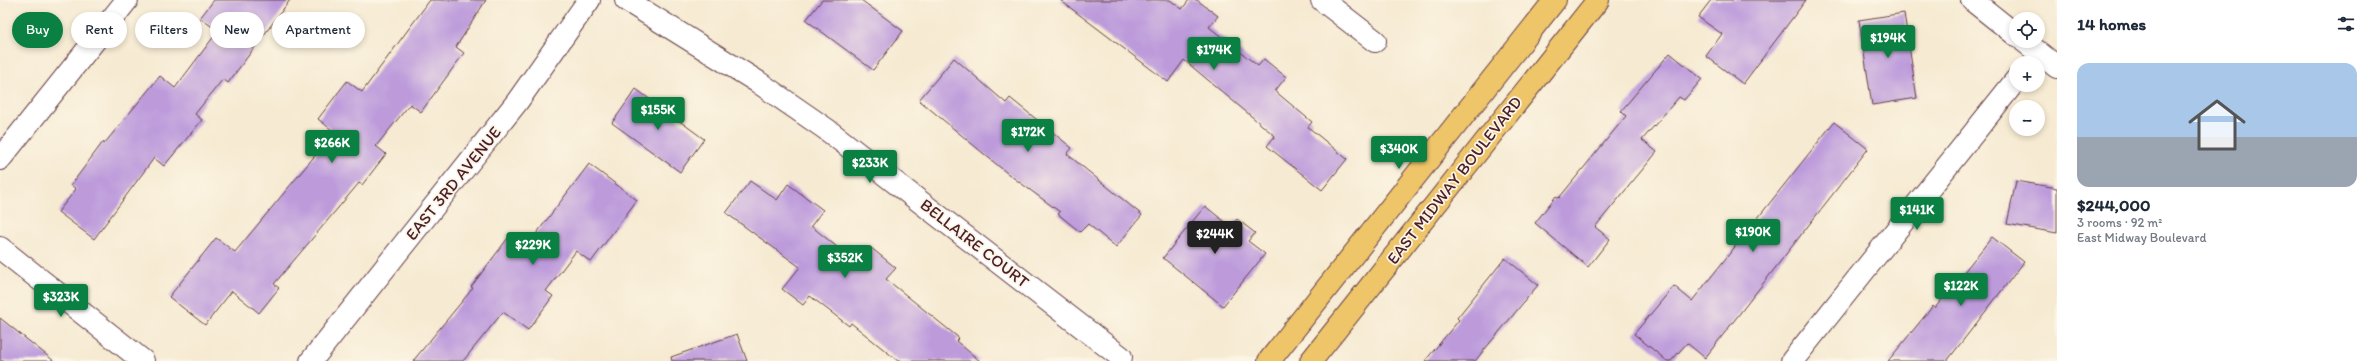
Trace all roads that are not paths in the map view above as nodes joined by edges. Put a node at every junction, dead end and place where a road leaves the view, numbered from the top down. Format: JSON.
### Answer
{"nodes":[{"id":1,"x":126,"y":0,"type":"edge"},
{"id":2,"x":589,"y":0,"type":"edge"},
{"id":3,"x":626,"y":0,"type":"edge"},
{"id":4,"x":1322,"y":0,"type":"edge"},
{"id":5,"x":1555,"y":0,"type":"edge"},
{"id":6,"x":1598,"y":0,"type":"edge"},
{"id":7,"x":1972,"y":0,"type":"edge"},
{"id":8,"x":2009,"y":29,"type":"edge"},
{"id":9,"x":1375,"y":41,"type":"dead end"},
{"id":10,"x":2031,"y":52,"type":"edge"},
{"id":11,"x":2057,"y":67,"type":"edge"},
{"id":12,"x":2009,"y":89,"type":"edge"},
{"id":13,"x":0,"y":159,"type":"edge"},
{"id":14,"x":0,"y":248,"type":"edge"},
{"id":15,"x":1121,"y":357,"type":"dead end"},
{"id":16,"x":143,"y":361,"type":"edge"},
{"id":17,"x":311,"y":361,"type":"edge"},
{"id":18,"x":1269,"y":361,"type":"edge"},
{"id":19,"x":1311,"y":361,"type":"edge"},
{"id":20,"x":1792,"y":361,"type":"edge"}],
"edges":[{"from":1,"to":13,"type":"street"},
{"from":2,"to":17,"type":"street","name":"EAST 3RD AVENUE"},
{"from":3,"to":15,"type":"street","name":"BELLAIRE COURT"},
{"from":4,"to":9,"type":"street"},
{"from":5,"to":18,"type":"main road","name":"EAST MIDWAY BOULEVARD"},
{"from":6,"to":19,"type":"main road","name":"EAST MIDWAY BOULEVARD"},
{"from":7,"to":8,"type":"street"},
{"from":10,"to":11,"type":"street"},
{"from":12,"to":20,"type":"street"},
{"from":14,"to":16,"type":"street"}]}
